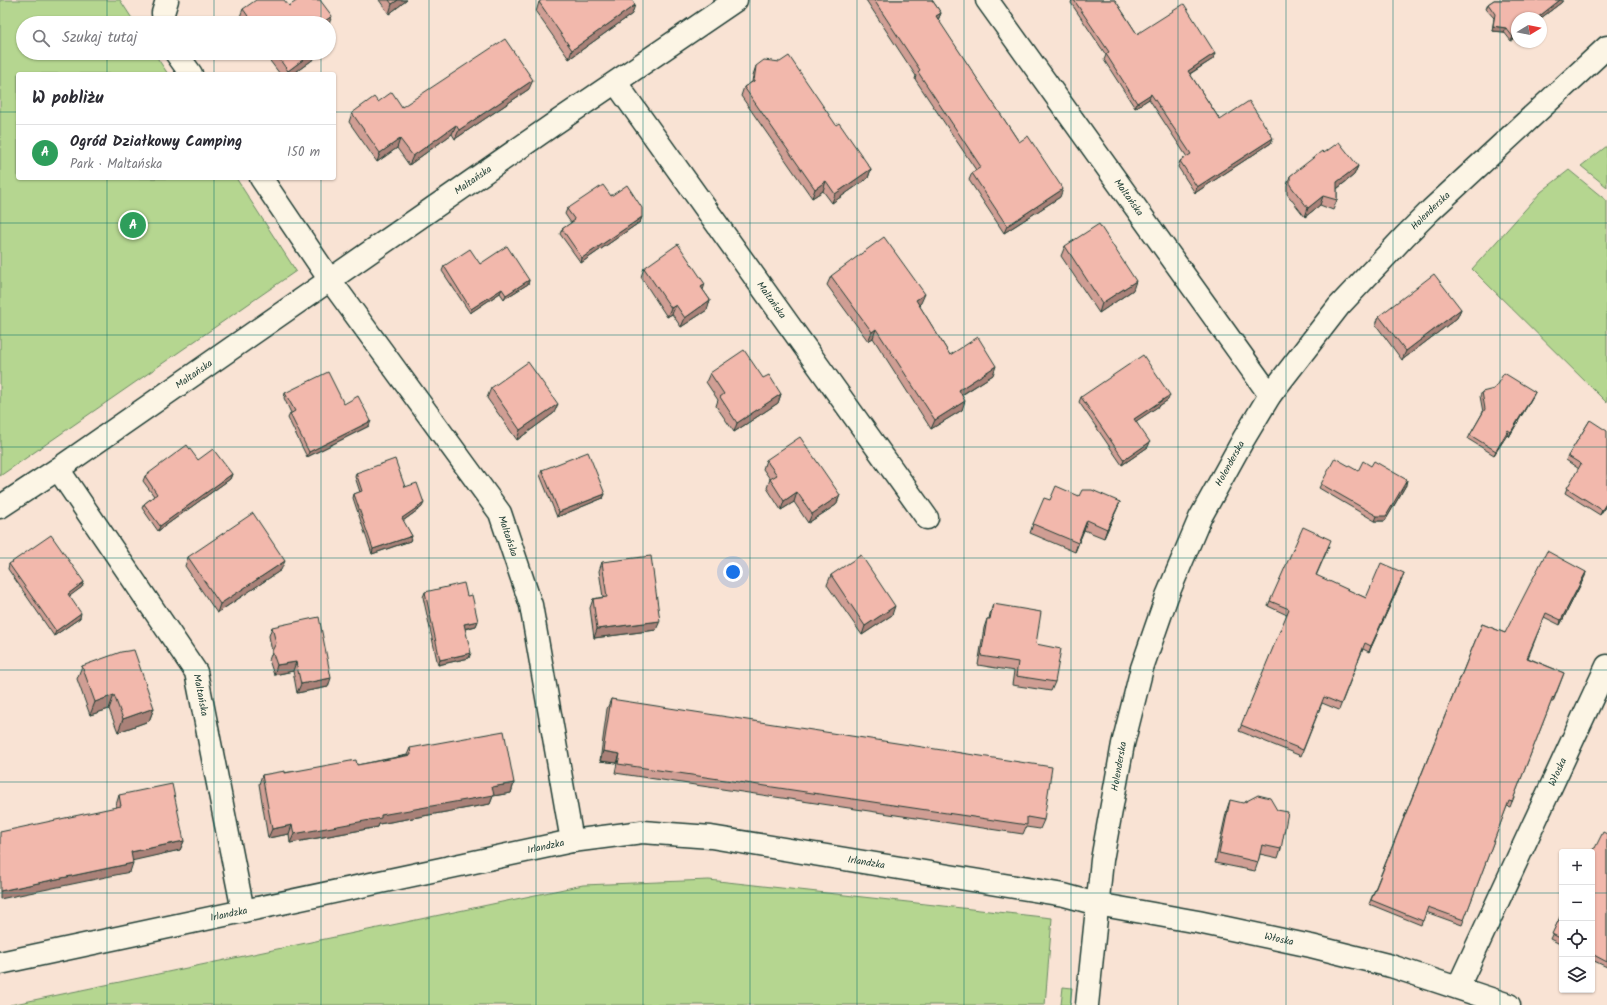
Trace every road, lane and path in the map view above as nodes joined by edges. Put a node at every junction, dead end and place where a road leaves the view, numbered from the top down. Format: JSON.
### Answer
{"nodes":[{"id":1,"x":167,"y":0,"type":"edge"},
{"id":2,"x":736,"y":0,"type":"edge"},
{"id":3,"x":987,"y":0,"type":"edge"},
{"id":4,"x":163,"y":16,"type":"edge"},
{"id":5,"x":1607,"y":47,"type":"edge"},
{"id":6,"x":181,"y":60,"type":"edge"},
{"id":7,"x":189,"y":72,"type":"edge"},
{"id":8,"x":616,"y":83,"type":"junction"},
{"id":9,"x":262,"y":180,"type":"edge"},
{"id":10,"x":330,"y":280,"type":"junction"},
{"id":11,"x":1270,"y":395,"type":"junction"},
{"id":12,"x":58,"y":469,"type":"junction"},
{"id":13,"x":0,"y":507,"type":"edge"},
{"id":14,"x":927,"y":518,"type":"dead end"},
{"id":15,"x":1607,"y":666,"type":"edge"},
{"id":16,"x":572,"y":841,"type":"junction"},
{"id":17,"x":1097,"y":904,"type":"junction"},
{"id":18,"x":243,"y":911,"type":"junction"},
{"id":19,"x":0,"y":963,"type":"edge"},
{"id":20,"x":1458,"y":987,"type":"junction"},
{"id":21,"x":1087,"y":1005,"type":"edge"},
{"id":22,"x":1509,"y":1005,"type":"edge"}],
"edges":[{"from":1,"to":4,"type":"street"},
{"from":2,"to":8,"type":"street","name":"Maltańska"},
{"from":3,"to":11,"type":"street","name":"Maltańska"},
{"from":5,"to":11,"type":"street","name":"Holenderska"},
{"from":6,"to":7,"type":"street"},
{"from":8,"to":10,"type":"street","name":"Maltańska"},
{"from":8,"to":14,"type":"street","name":"Maltańska"},
{"from":9,"to":10,"type":"street","name":"Maltańska"},
{"from":10,"to":12,"type":"street","name":"Maltańska"},
{"from":10,"to":16,"type":"street","name":"Maltańska"},
{"from":11,"to":17,"type":"street","name":"Holenderska"},
{"from":12,"to":13,"type":"street","name":"Maltańska"},
{"from":12,"to":18,"type":"street","name":"Maltańska"},
{"from":15,"to":20,"type":"street","name":"Włoska"},
{"from":16,"to":17,"type":"street","name":"Irlandzka"},
{"from":16,"to":18,"type":"street","name":"Irlandzka"},
{"from":17,"to":20,"type":"street","name":"Włoska"},
{"from":17,"to":21,"type":"street","name":"Holenderska"},
{"from":18,"to":19,"type":"street","name":"Irlandzka"},
{"from":20,"to":22,"type":"street","name":"Włoska"}]}
